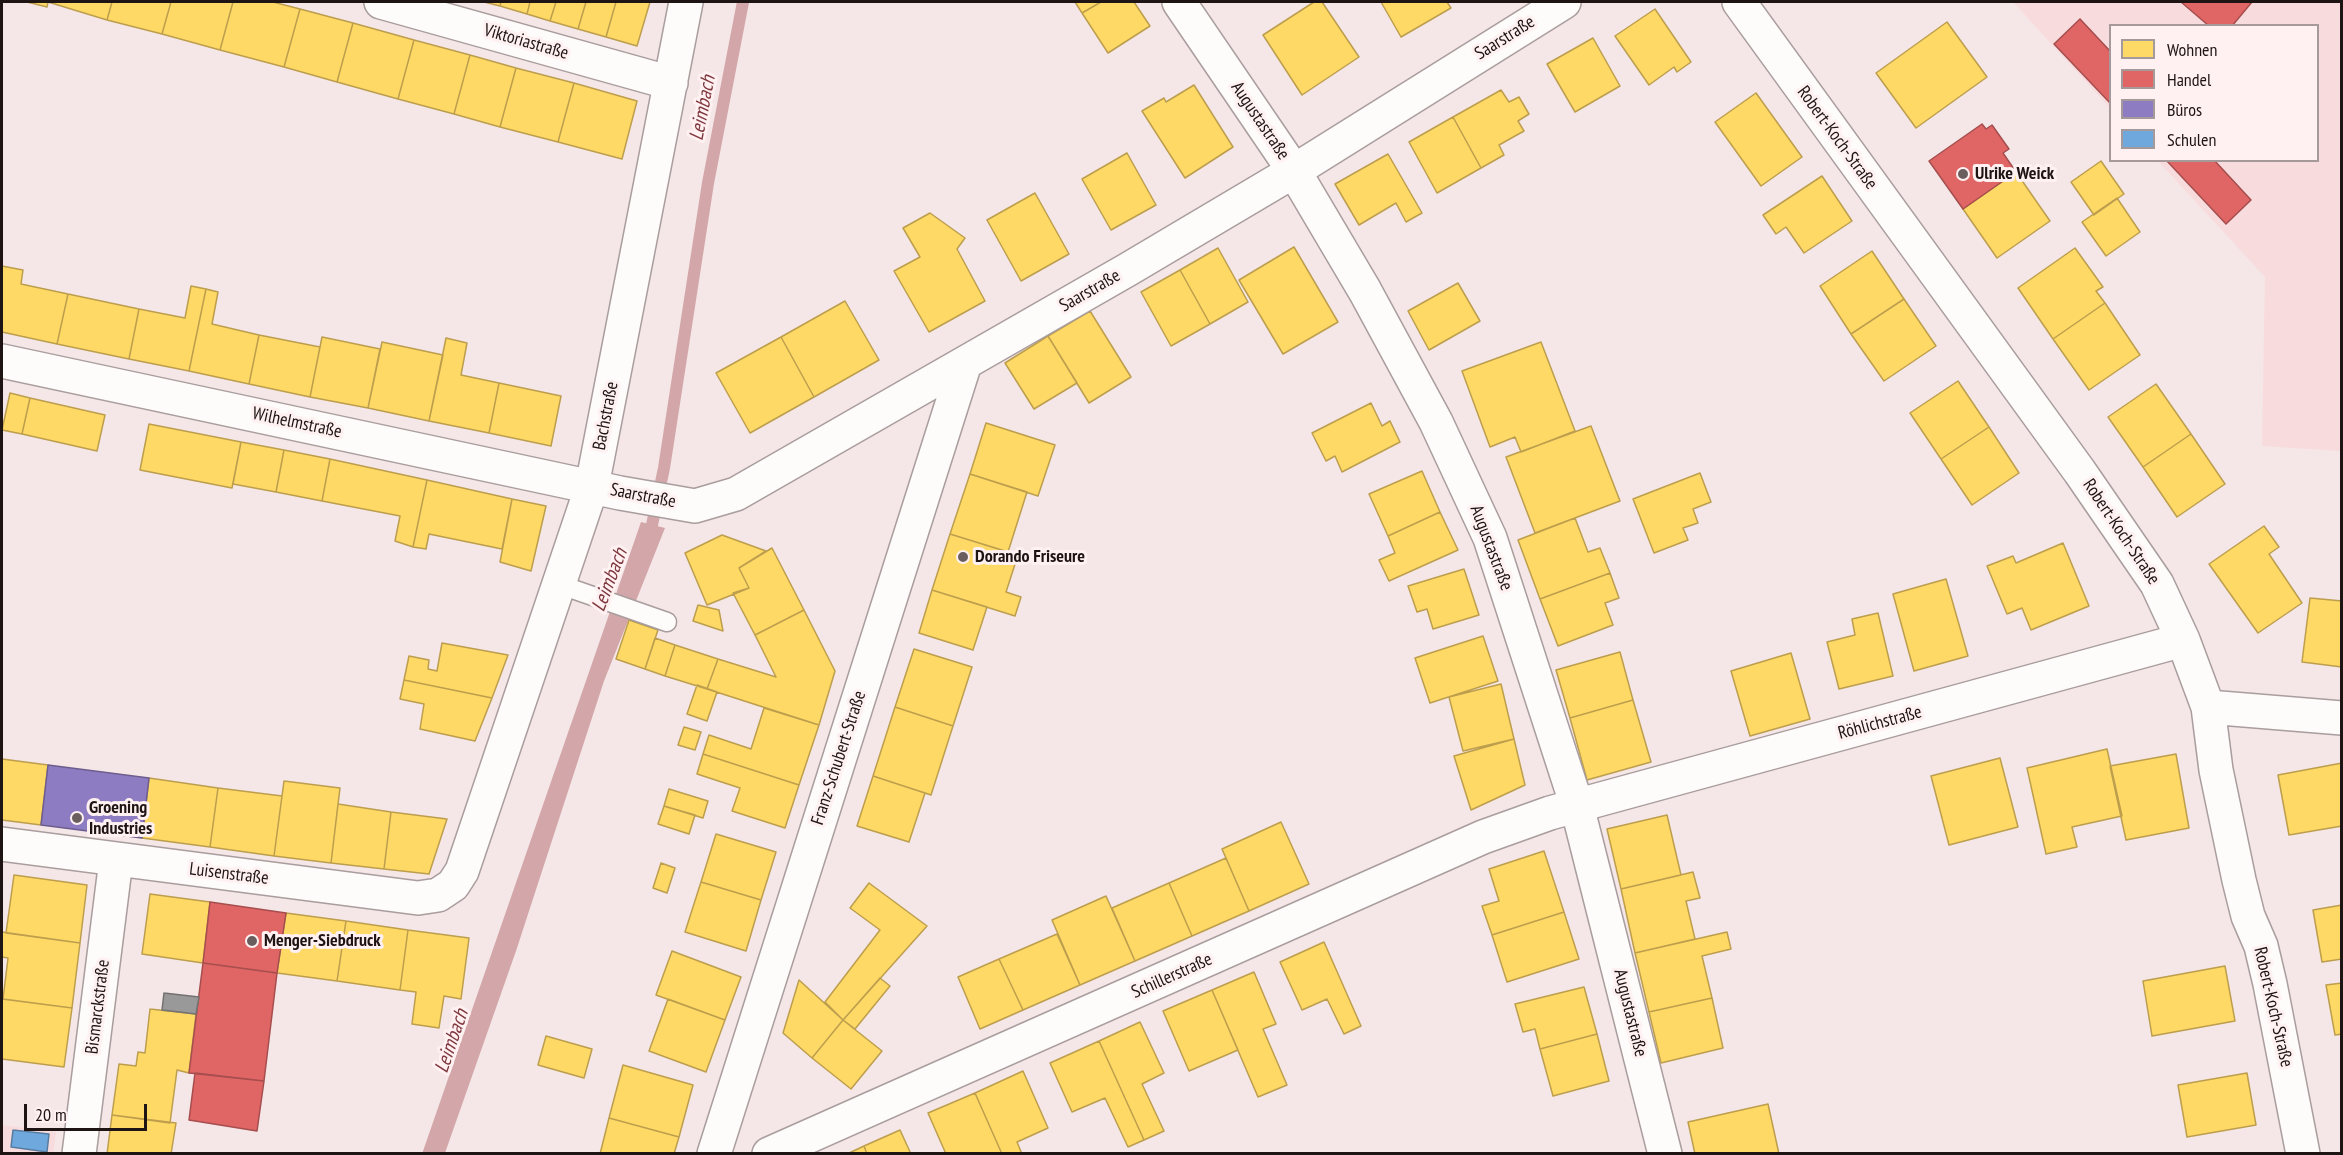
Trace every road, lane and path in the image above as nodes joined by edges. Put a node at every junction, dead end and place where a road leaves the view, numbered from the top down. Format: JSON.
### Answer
{"nodes":[{"id":1,"x":381,"y":2,"type":"edge"},
{"id":2,"x":687,"y":2,"type":"edge"},
{"id":3,"x":1179,"y":2,"type":"edge"},
{"id":4,"x":1564,"y":2,"type":"edge"},
{"id":5,"x":1738,"y":2,"type":"edge"},
{"id":6,"x":671,"y":83,"type":"junction"},
{"id":7,"x":1294,"y":171,"type":"junction"},
{"id":8,"x":2,"y":361,"type":"edge"},
{"id":9,"x":965,"y":363,"type":"junction"},
{"id":10,"x":606,"y":489,"type":"junction"},
{"id":11,"x":561,"y":585,"type":"junction"},
{"id":12,"x":667,"y":622,"type":"dead end"},
{"id":13,"x":2183,"y":640,"type":"junction"},
{"id":14,"x":2208,"y":707,"type":"junction"},
{"id":15,"x":2342,"y":718,"type":"edge"},
{"id":16,"x":1577,"y":806,"type":"junction"},
{"id":17,"x":2,"y":844,"type":"edge"},
{"id":18,"x":116,"y":860,"type":"junction"},
{"id":19,"x":453,"y":885,"type":"joint"},
{"id":20,"x":79,"y":1154,"type":"edge"},
{"id":21,"x":714,"y":1154,"type":"edge"},
{"id":22,"x":769,"y":1154,"type":"edge"},
{"id":23,"x":1665,"y":1154,"type":"edge"},
{"id":24,"x":2303,"y":1154,"type":"edge"}],
"edges":[{"from":1,"to":6,"type":"street","name":"Viktoriastraße"},
{"from":2,"to":6,"type":"street","name":"Bachstraße"},
{"from":3,"to":7,"type":"street","name":"Augustastraße"},
{"from":4,"to":7,"type":"street","name":"Saarstraße"},
{"from":5,"to":13,"type":"street","name":"Robert-Koch-Straße"},
{"from":6,"to":10,"type":"street","name":"Bachstraße"},
{"from":7,"to":9,"type":"street","name":"Saarstraße"},
{"from":7,"to":16,"type":"street","name":"Augustastraße"},
{"from":8,"to":10,"type":"street","name":"Wilhelmstraße"},
{"from":9,"to":10,"type":"street","name":"Saarstraße"},
{"from":9,"to":21,"type":"street","name":"Franz-Schubert-Straße"},
{"from":10,"to":11,"type":"street","name":"Bachstraße"},
{"from":11,"to":12,"type":"lane"},
{"from":11,"to":19,"type":"street","name":"Bachstraße"},
{"from":13,"to":14,"type":"street","name":"Robert-Koch-Straße"},
{"from":13,"to":16,"type":"street","name":"Röhlichstraße"},
{"from":14,"to":15,"type":"street"},
{"from":14,"to":24,"type":"street","name":"Robert-Koch-Straße"},
{"from":16,"to":22,"type":"street","name":"Schillerstraße"},
{"from":16,"to":23,"type":"street","name":"Augustastraße"},
{"from":17,"to":18,"type":"street","name":"Luisenstraße"},
{"from":18,"to":19,"type":"street","name":"Luisenstraße"},
{"from":18,"to":20,"type":"street","name":"Bismarckstraße"}]}
